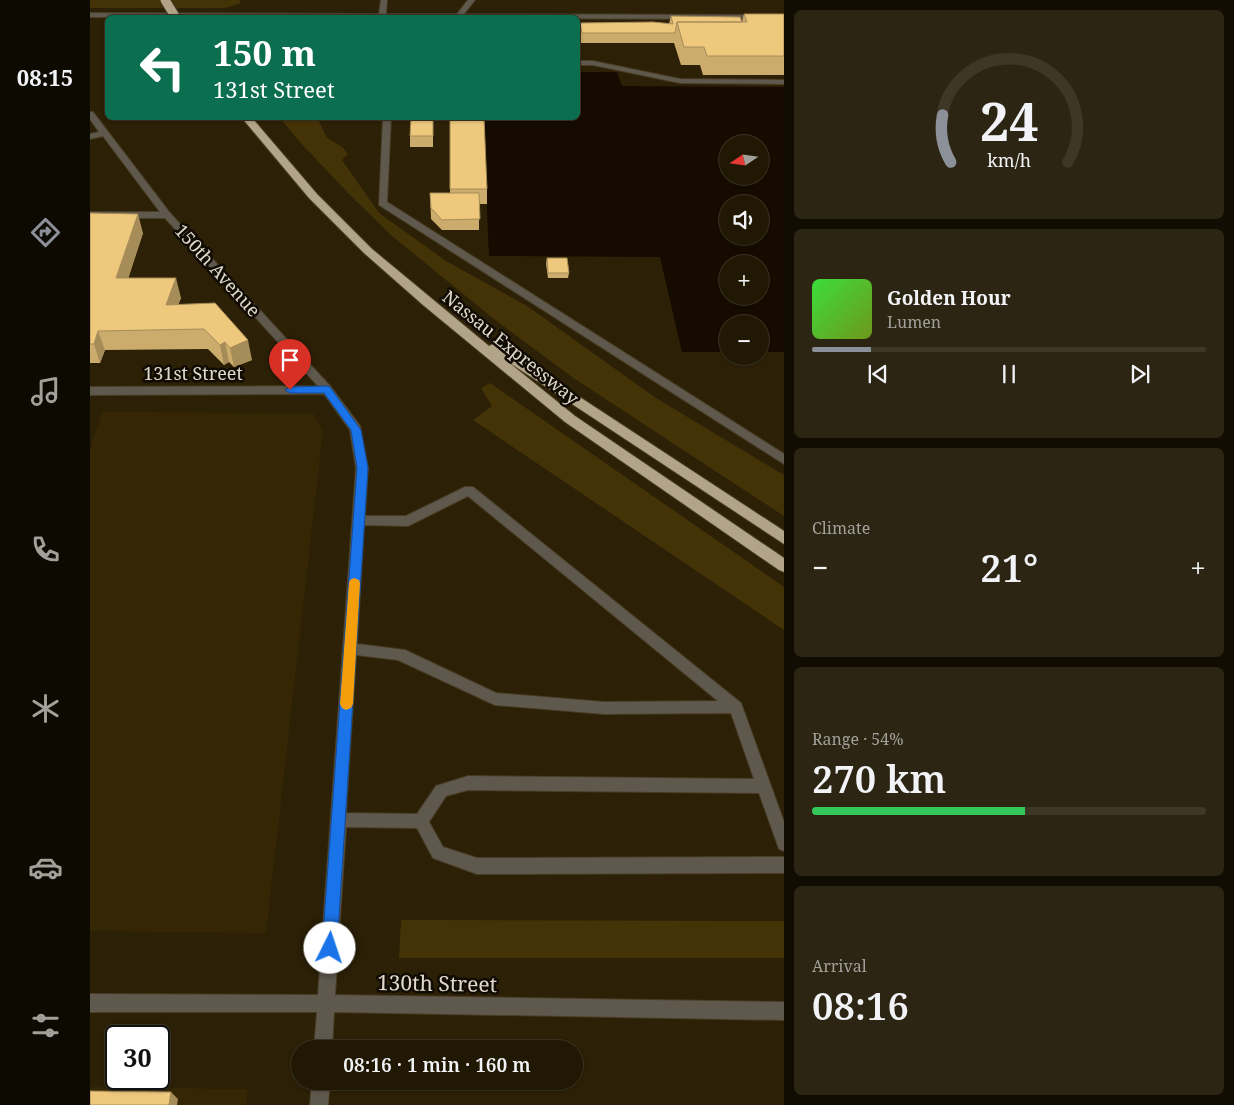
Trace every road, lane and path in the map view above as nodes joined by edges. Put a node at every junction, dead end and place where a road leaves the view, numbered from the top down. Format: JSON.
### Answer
{"nodes":[{"id":1,"x":166,"y":0,"type":"edge"},
{"id":2,"x":384,"y":0,"type":"edge"},
{"id":3,"x":472,"y":0,"type":"edge"},
{"id":4,"x":90,"y":15,"type":"edge"},
{"id":5,"x":105,"y":15,"type":"edge"},
{"id":6,"x":174,"y":15,"type":"edge"},
{"id":7,"x":382,"y":15,"type":"edge"},
{"id":8,"x":460,"y":15,"type":"edge"},
{"id":9,"x":580,"y":16,"type":"edge"},
{"id":10,"x":784,"y":17,"type":"edge"},
{"id":11,"x":580,"y":63,"type":"edge"},
{"id":12,"x":784,"y":82,"type":"edge"},
{"id":13,"x":90,"y":114,"type":"edge"},
{"id":14,"x":249,"y":120,"type":"edge"},
{"id":15,"x":387,"y":120,"type":"edge"},
{"id":16,"x":104,"y":133,"type":"junction"},
{"id":17,"x":90,"y":137,"type":"edge"},
{"id":18,"x":90,"y":215,"type":"edge"},
{"id":19,"x":167,"y":215,"type":"junction"},
{"id":20,"x":427,"y":302,"type":"junction"},
{"id":21,"x":90,"y":390,"type":"edge"},
{"id":22,"x":327,"y":390,"type":"junction"},
{"id":23,"x":784,"y":460,"type":"edge"},
{"id":24,"x":359,"y":520,"type":"junction"},
{"id":25,"x":784,"y":538,"type":"edge"},
{"id":26,"x":784,"y":566,"type":"edge"},
{"id":27,"x":350,"y":649,"type":"junction"},
{"id":28,"x":736,"y":707,"type":"junction"},
{"id":29,"x":763,"y":786,"type":"junction"},
{"id":30,"x":338,"y":820,"type":"junction"},
{"id":31,"x":421,"y":821,"type":"junction"},
{"id":32,"x":784,"y":844,"type":"edge"},
{"id":33,"x":784,"y":865,"type":"edge"},
{"id":34,"x":90,"y":1003,"type":"edge"},
{"id":35,"x":326,"y":1004,"type":"junction"},
{"id":36,"x":784,"y":1011,"type":"edge"},
{"id":37,"x":324,"y":1040,"type":"edge"},
{"id":38,"x":320,"y":1090,"type":"edge"},
{"id":39,"x":319,"y":1105,"type":"edge"}],
"edges":[{"from":1,"to":6,"type":"highway","bridge":true},
{"from":2,"to":7,"type":"street"},
{"from":3,"to":8,"type":"street"},
{"from":4,"to":5,"type":"street"},
{"from":9,"to":10,"type":"street"},
{"from":11,"to":12,"type":"street"},
{"from":13,"to":16,"type":"street","name":"150th Avenue"},
{"from":14,"to":20,"type":"highway","name":"Nassau Expressway"},
{"from":15,"to":23,"type":"street"},
{"from":16,"to":17,"type":"street"},
{"from":16,"to":19,"type":"street","name":"150th Avenue"},
{"from":18,"to":19,"type":"street"},
{"from":19,"to":22,"type":"street","name":"150th Avenue"},
{"from":20,"to":25,"type":"highway"},
{"from":20,"to":26,"type":"highway","name":"Nassau Expressway"},
{"from":21,"to":22,"type":"street","name":"131st Street"},
{"from":22,"to":24,"type":"street","name":"150th Avenue"},
{"from":24,"to":27,"type":"street","name":"150th Avenue"},
{"from":24,"to":28,"type":"street"},
{"from":27,"to":28,"type":"street"},
{"from":27,"to":30,"type":"street","name":"150th Avenue"},
{"from":28,"to":29,"type":"street"},
{"from":29,"to":31,"type":"street"},
{"from":29,"to":32,"type":"street"},
{"from":30,"to":31,"type":"street"},
{"from":30,"to":35,"type":"street","name":"150th Avenue"},
{"from":31,"to":33,"type":"street"},
{"from":34,"to":35,"type":"street","name":"130th Street"},
{"from":35,"to":36,"type":"street","name":"130th Street"},
{"from":35,"to":37,"type":"street","name":"150th Avenue"},
{"from":38,"to":39,"type":"street"}]}
